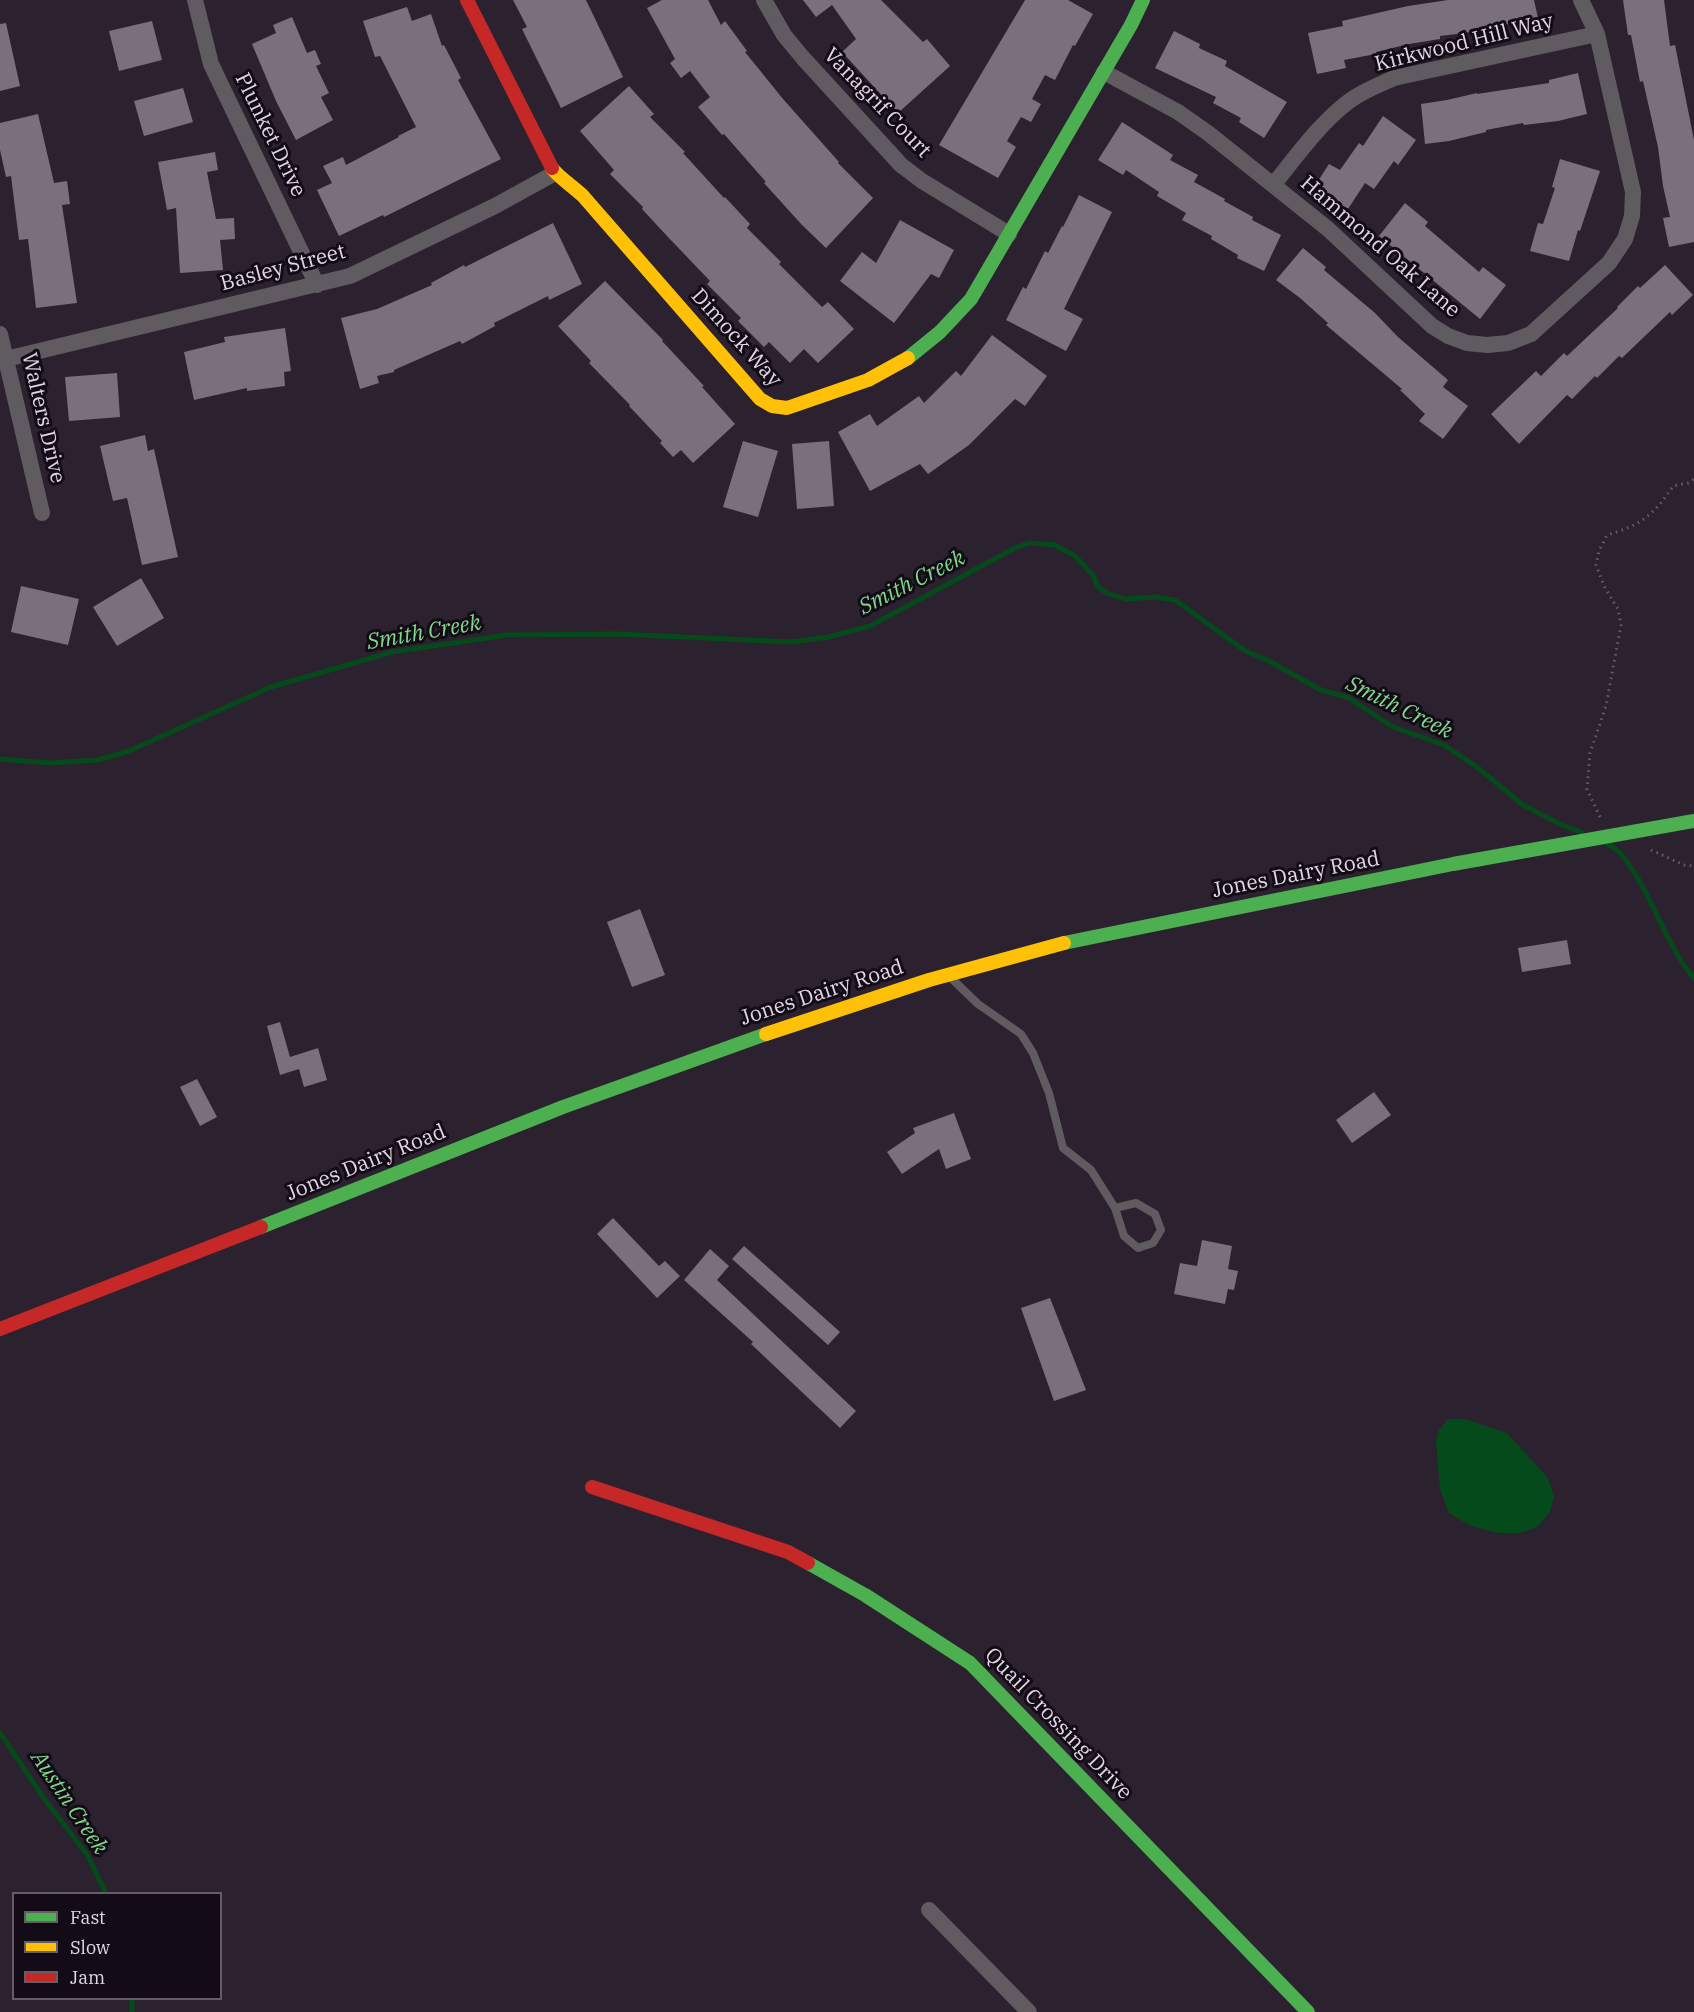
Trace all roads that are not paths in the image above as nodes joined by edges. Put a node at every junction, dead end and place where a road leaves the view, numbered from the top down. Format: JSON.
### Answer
{"nodes":[{"id":1,"x":195,"y":0,"type":"edge"},
{"id":2,"x":466,"y":0,"type":"edge"},
{"id":3,"x":764,"y":0,"type":"edge"},
{"id":4,"x":1143,"y":0,"type":"edge"},
{"id":5,"x":1581,"y":0,"type":"edge"},
{"id":6,"x":1598,"y":34,"type":"junction"},
{"id":7,"x":1104,"y":72,"type":"junction"},
{"id":8,"x":555,"y":173,"type":"junction"},
{"id":9,"x":1273,"y":185,"type":"junction"},
{"id":10,"x":1009,"y":234,"type":"junction"},
{"id":11,"x":317,"y":285,"type":"junction"},
{"id":12,"x":0,"y":334,"type":"edge"},
{"id":13,"x":6,"y":359,"type":"junction"},
{"id":14,"x":42,"y":513,"type":"dead end"},
{"id":15,"x":1694,"y":821,"type":"edge"},
{"id":16,"x":947,"y":975,"type":"junction"},
{"id":17,"x":1115,"y":1208,"type":"junction"},
{"id":18,"x":0,"y":1329,"type":"edge"},
{"id":19,"x":592,"y":1487,"type":"dead end"},
{"id":20,"x":929,"y":1910,"type":"dead end"},
{"id":21,"x":1029,"y":2012,"type":"edge"},
{"id":22,"x":1308,"y":2012,"type":"edge"}],
"edges":[{"from":1,"to":11,"type":"street","name":"Plunket Drive"},
{"from":2,"to":8,"type":"street","name":"Dimock Way"},
{"from":3,"to":10,"type":"street","name":"Vanagrif Court"},
{"from":4,"to":7,"type":"street","name":"Dimock Way"},
{"from":5,"to":6,"type":"street","name":"Hammond Oak Lane"},
{"from":6,"to":9,"type":"street","name":"Kirkwood Hill Way"},
{"from":6,"to":9,"type":"street","name":"Hammond Oak Lane"},
{"from":7,"to":9,"type":"street","name":"Hammond Oak Lane"},
{"from":7,"to":10,"type":"street","name":"Dimock Way"},
{"from":8,"to":10,"type":"street","name":"Dimock Way"},
{"from":8,"to":11,"type":"street","name":"Basley Street"},
{"from":11,"to":13,"type":"street","name":"Basley Street"},
{"from":12,"to":13,"type":"street","name":"Walters Drive"},
{"from":13,"to":14,"type":"street","name":"Walters Drive"},
{"from":15,"to":16,"type":"street","name":"Jones Dairy Road"},
{"from":16,"to":17,"type":"lane"},
{"from":16,"to":18,"type":"street","name":"Jones Dairy Road"},
{"from":17,"to":17,"type":"lane"},
{"from":19,"to":22,"type":"street","name":"Quail Crossing Drive"},
{"from":20,"to":21,"type":"street"}]}
